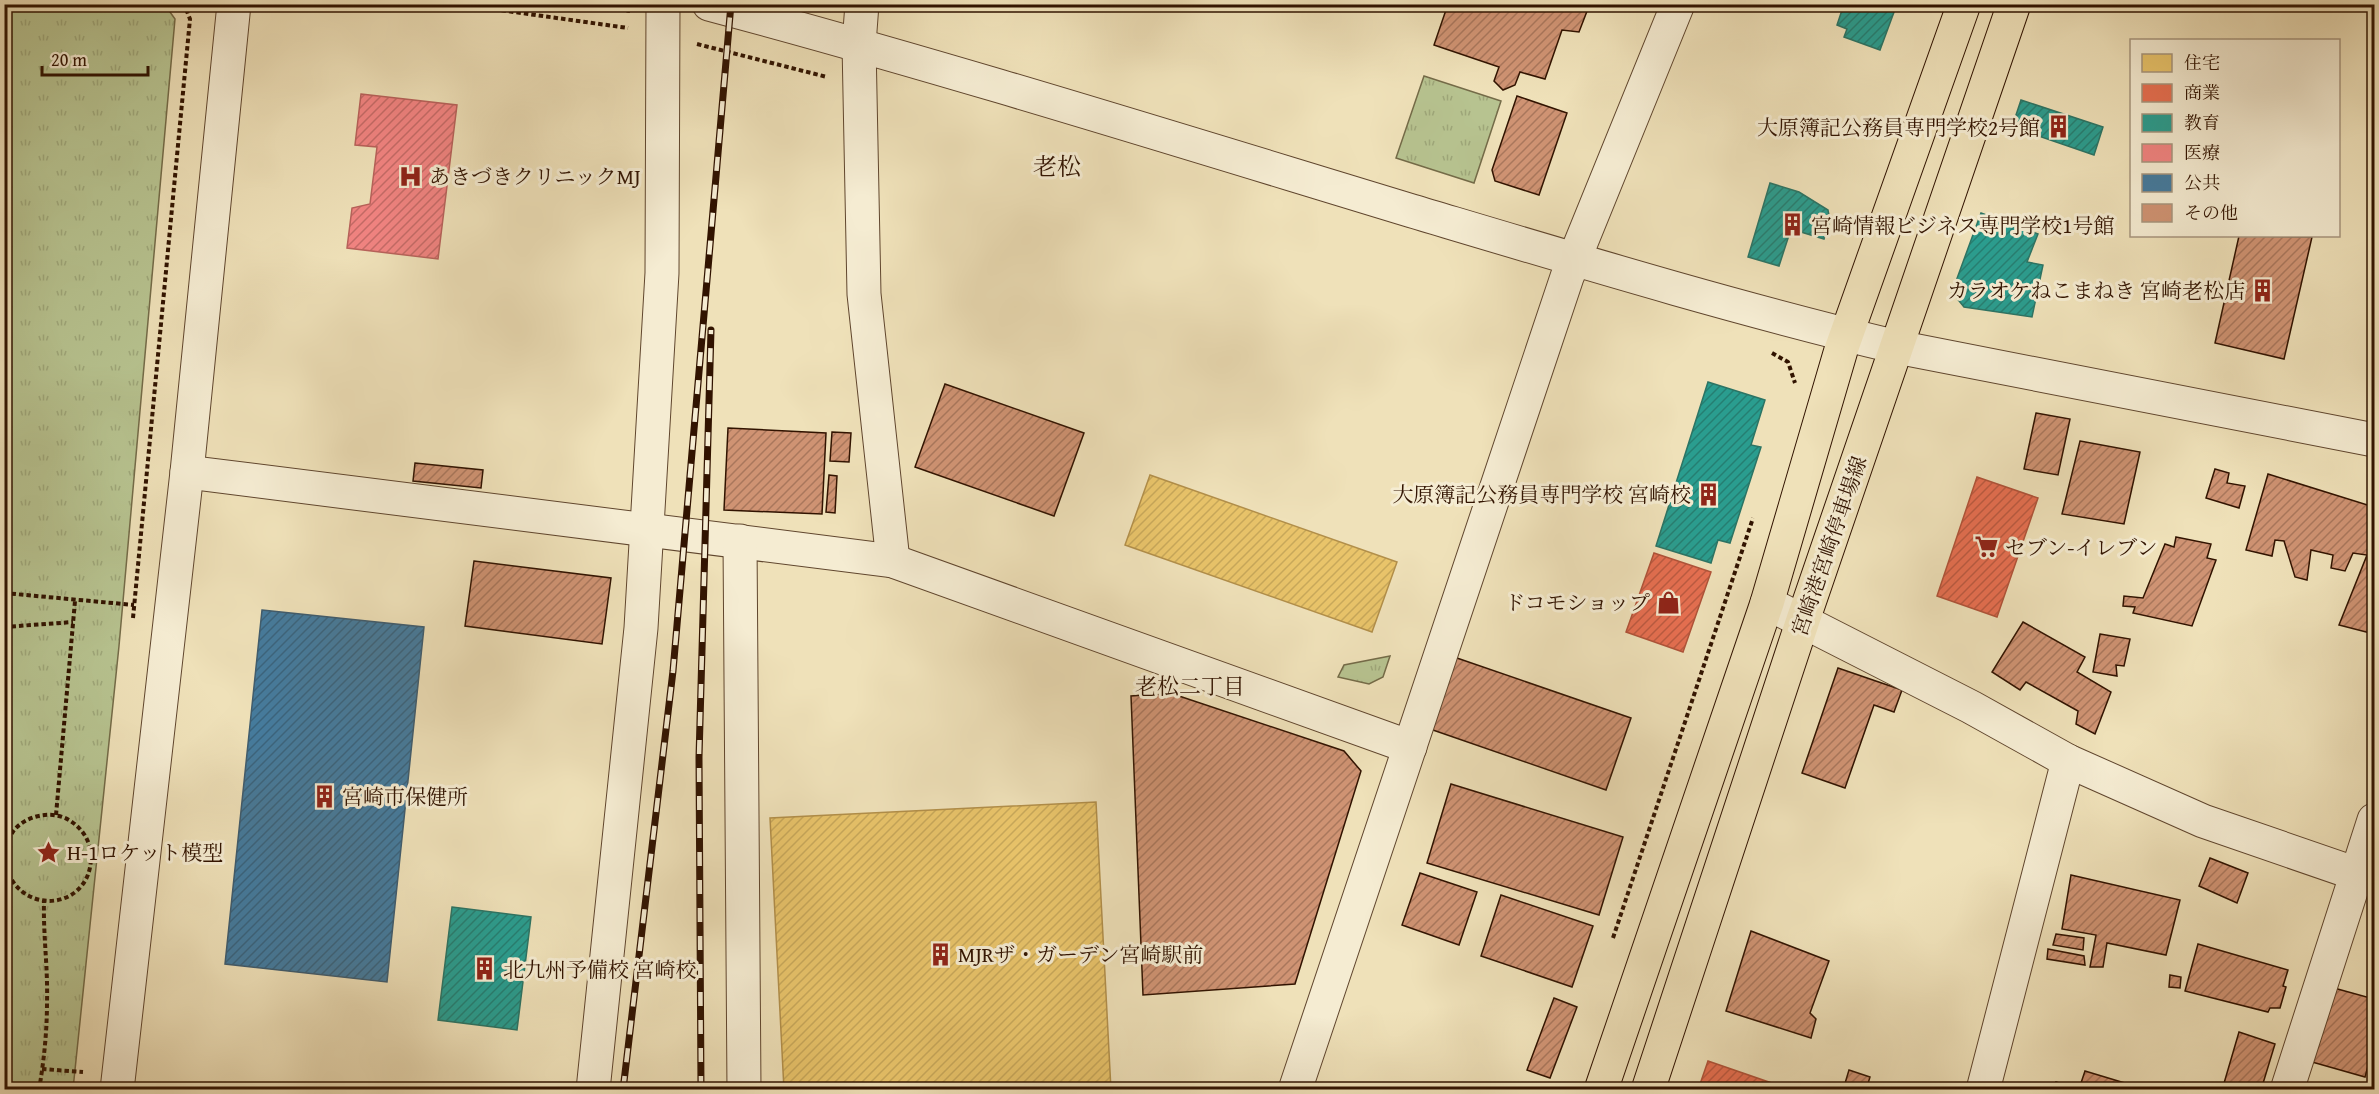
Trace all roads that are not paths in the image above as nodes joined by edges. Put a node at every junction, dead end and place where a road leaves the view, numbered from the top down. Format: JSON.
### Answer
{"nodes":[{"id":1,"x":234,"y":4,"type":"edge"},
{"id":2,"x":709,"y":4,"type":"edge"},
{"id":3,"x":862,"y":4,"type":"edge"},
{"id":4,"x":1678,"y":4,"type":"edge"},
{"id":5,"x":1964,"y":4,"type":"edge"},
{"id":6,"x":2014,"y":4,"type":"edge"},
{"id":7,"x":663,"y":20,"type":"edge"},
{"id":8,"x":860,"y":44,"type":"junction"},
{"id":9,"x":1574,"y":260,"type":"junction"},
{"id":10,"x":1846,"y":335,"type":"junction"},
{"id":11,"x":1897,"y":346,"type":"junction"},
{"id":12,"x":2374,"y":440,"type":"edge"},
{"id":13,"x":187,"y":472,"type":"junction"},
{"id":14,"x":646,"y":530,"type":"junction"},
{"id":15,"x":740,"y":541,"type":"junction"},
{"id":16,"x":893,"y":561,"type":"junction"},
{"id":17,"x":1767,"y":603,"type":"junction"},
{"id":18,"x":1803,"y":620,"type":"junction"},
{"id":19,"x":1410,"y":747,"type":"junction"},
{"id":20,"x":2068,"y":761,"type":"junction"},
{"id":21,"x":2374,"y":820,"type":"edge"},
{"id":22,"x":2366,"y":878,"type":"edge"},
{"id":23,"x":117,"y":1089,"type":"edge"},
{"id":24,"x":593,"y":1089,"type":"edge"},
{"id":25,"x":744,"y":1089,"type":"edge"},
{"id":26,"x":1295,"y":1089,"type":"edge"},
{"id":27,"x":1601,"y":1089,"type":"edge"},
{"id":28,"x":1648,"y":1089,"type":"edge"},
{"id":29,"x":1983,"y":1089,"type":"edge"},
{"id":30,"x":2287,"y":1089,"type":"edge"}],
"edges":[{"from":1,"to":13,"type":"street"},
{"from":2,"to":8,"type":"street"},
{"from":3,"to":8,"type":"street"},
{"from":4,"to":9,"type":"street"},
{"from":5,"to":10,"type":"main road","name":"宮崎港宮崎停車場線"},
{"from":6,"to":11,"type":"main road","name":"宮崎港宮崎停車場線"},
{"from":7,"to":14,"type":"street"},
{"from":8,"to":9,"type":"street"},
{"from":8,"to":16,"type":"street"},
{"from":9,"to":10,"type":"street"},
{"from":9,"to":19,"type":"street"},
{"from":10,"to":11,"type":"street"},
{"from":10,"to":17,"type":"main road","name":"宮崎港宮崎停車場線"},
{"from":11,"to":12,"type":"street"},
{"from":11,"to":18,"type":"main road","name":"宮崎港宮崎停車場線"},
{"from":13,"to":14,"type":"street"},
{"from":13,"to":23,"type":"street"},
{"from":14,"to":15,"type":"street"},
{"from":14,"to":24,"type":"street"},
{"from":15,"to":16,"type":"street"},
{"from":15,"to":25,"type":"street"},
{"from":16,"to":19,"type":"street"},
{"from":17,"to":18,"type":"street"},
{"from":17,"to":27,"type":"main road","name":"宮崎港宮崎停車場線"},
{"from":18,"to":20,"type":"street"},
{"from":18,"to":28,"type":"main road","name":"宮崎港宮崎停車場線"},
{"from":19,"to":26,"type":"street"},
{"from":20,"to":22,"type":"street"},
{"from":20,"to":29,"type":"street"},
{"from":21,"to":22,"type":"street"},
{"from":22,"to":30,"type":"street"}]}
